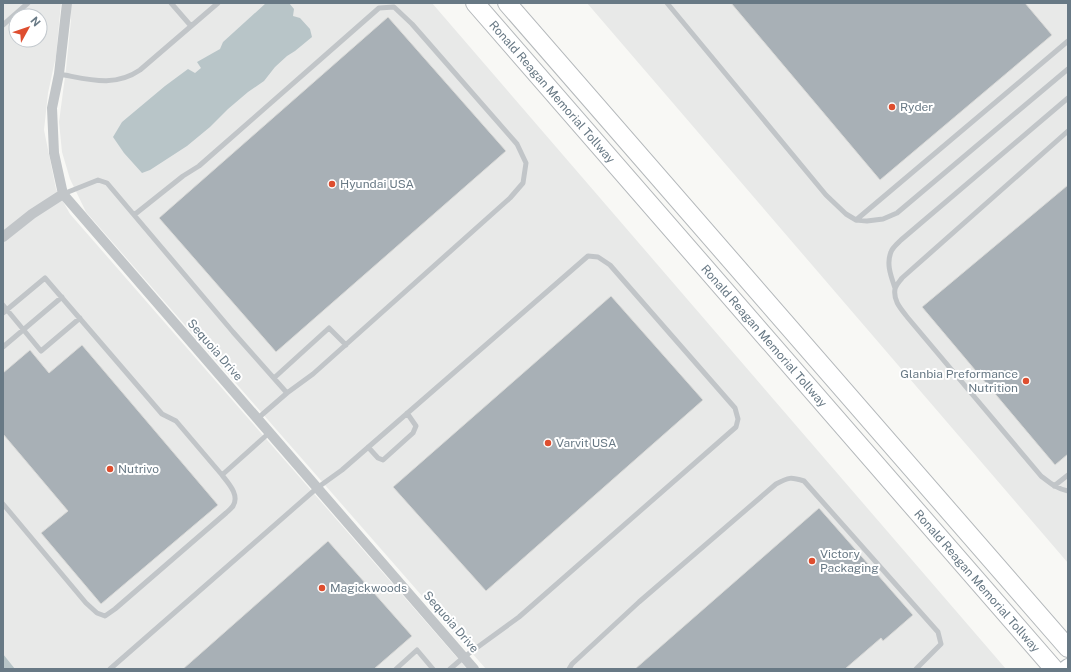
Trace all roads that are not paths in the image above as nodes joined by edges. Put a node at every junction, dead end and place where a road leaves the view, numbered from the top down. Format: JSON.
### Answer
{"nodes":[{"id":1,"x":28,"y":3,"type":"edge"},
{"id":2,"x":67,"y":3,"type":"edge"},
{"id":3,"x":171,"y":3,"type":"edge"},
{"id":4,"x":218,"y":3,"type":"edge"},
{"id":5,"x":475,"y":3,"type":"edge"},
{"id":6,"x":507,"y":3,"type":"edge"},
{"id":7,"x":667,"y":3,"type":"edge"},
{"id":8,"x":3,"y":24,"type":"edge"},
{"id":9,"x":191,"y":26,"type":"junction"},
{"id":10,"x":1068,"y":41,"type":"edge"},
{"id":11,"x":1068,"y":69,"type":"edge"},
{"id":12,"x":59,"y":74,"type":"junction"},
{"id":13,"x":1068,"y":98,"type":"edge"},
{"id":14,"x":1068,"y":131,"type":"edge"},
{"id":15,"x":63,"y":194,"type":"junction"},
{"id":16,"x":134,"y":215,"type":"junction"},
{"id":17,"x":856,"y":220,"type":"junction"},
{"id":18,"x":3,"y":237,"type":"edge"},
{"id":19,"x":895,"y":288,"type":"junction"},
{"id":20,"x":62,"y":297,"type":"junction"},
{"id":21,"x":3,"y":305,"type":"edge"},
{"id":22,"x":5,"y":311,"type":"edge"},
{"id":23,"x":80,"y":318,"type":"junction"},
{"id":24,"x":24,"y":330,"type":"junction"},
{"id":25,"x":346,"y":345,"type":"junction"},
{"id":26,"x":3,"y":348,"type":"edge"},
{"id":27,"x":274,"y":378,"type":"junction"},
{"id":28,"x":288,"y":392,"type":"junction"},
{"id":29,"x":407,"y":413,"type":"junction"},
{"id":30,"x":257,"y":418,"type":"junction"},
{"id":31,"x":269,"y":433,"type":"junction"},
{"id":32,"x":368,"y":447,"type":"junction"},
{"id":33,"x":222,"y":475,"type":"junction"},
{"id":34,"x":1068,"y":475,"type":"edge"},
{"id":35,"x":1054,"y":486,"type":"junction"},
{"id":36,"x":317,"y":488,"type":"junction"},
{"id":37,"x":1068,"y":491,"type":"edge"},
{"id":38,"x":3,"y":504,"type":"edge"},
{"id":39,"x":1068,"y":648,"type":"edge"},
{"id":40,"x":464,"y":657,"type":"junction"},
{"id":41,"x":1068,"y":666,"type":"edge"},
{"id":42,"x":110,"y":669,"type":"edge"},
{"id":43,"x":396,"y":669,"type":"edge"},
{"id":44,"x":433,"y":669,"type":"edge"},
{"id":45,"x":450,"y":669,"type":"edge"},
{"id":46,"x":474,"y":669,"type":"edge"},
{"id":47,"x":569,"y":669,"type":"edge"},
{"id":48,"x":916,"y":669,"type":"edge"},
{"id":49,"x":1054,"y":669,"type":"edge"},
{"id":50,"x":1064,"y":669,"type":"edge"}],
"edges":[{"from":1,"to":8,"type":"lane"},
{"from":2,"to":12,"type":"street","name":"Sequoia Drive"},
{"from":3,"to":9,"type":"lane"},
{"from":4,"to":9,"type":"lane"},
{"from":5,"to":49,"type":"highway","name":"Ronald Reagan Memorial Tollway"},
{"from":6,"to":39,"type":"highway","name":"Ronald Reagan Memorial Tollway"},
{"from":7,"to":17,"type":"lane"},
{"from":9,"to":12,"type":"lane"},
{"from":10,"to":17,"type":"lane"},
{"from":11,"to":17,"type":"lane"},
{"from":12,"to":15,"type":"street","name":"Sequoia Drive"},
{"from":13,"to":19,"type":"lane"},
{"from":14,"to":19,"type":"lane"},
{"from":15,"to":16,"type":"lane"},
{"from":15,"to":18,"type":"street"},
{"from":15,"to":30,"type":"street","name":"Sequoia Drive"},
{"from":16,"to":25,"type":"lane"},
{"from":16,"to":27,"type":"lane"},
{"from":19,"to":35,"type":"lane"},
{"from":20,"to":22,"type":"lane"},
{"from":20,"to":23,"type":"lane"},
{"from":20,"to":24,"type":"lane"},
{"from":21,"to":22,"type":"lane"},
{"from":22,"to":24,"type":"lane"},
{"from":23,"to":24,"type":"lane"},
{"from":23,"to":33,"type":"lane"},
{"from":24,"to":26,"type":"lane"},
{"from":25,"to":27,"type":"lane"},
{"from":25,"to":28,"type":"lane"},
{"from":27,"to":28,"type":"lane"},
{"from":28,"to":30,"type":"lane"},
{"from":29,"to":32,"type":"lane"},
{"from":29,"to":32,"type":"lane"},
{"from":29,"to":40,"type":"lane"},
{"from":30,"to":31,"type":"street","name":"Sequoia Drive"},
{"from":31,"to":33,"type":"lane"},
{"from":31,"to":36,"type":"street","name":"Sequoia Drive"},
{"from":32,"to":36,"type":"lane"},
{"from":33,"to":38,"type":"lane"},
{"from":34,"to":35,"type":"lane"},
{"from":35,"to":37,"type":"lane"},
{"from":36,"to":40,"type":"street","name":"Sequoia Drive"},
{"from":36,"to":42,"type":"lane"},
{"from":40,"to":45,"type":"lane"},
{"from":40,"to":46,"type":"street","name":"Sequoia Drive"},
{"from":41,"to":50,"type":"main road"},
{"from":43,"to":44,"type":"lane"},
{"from":47,"to":48,"type":"lane"}]}
